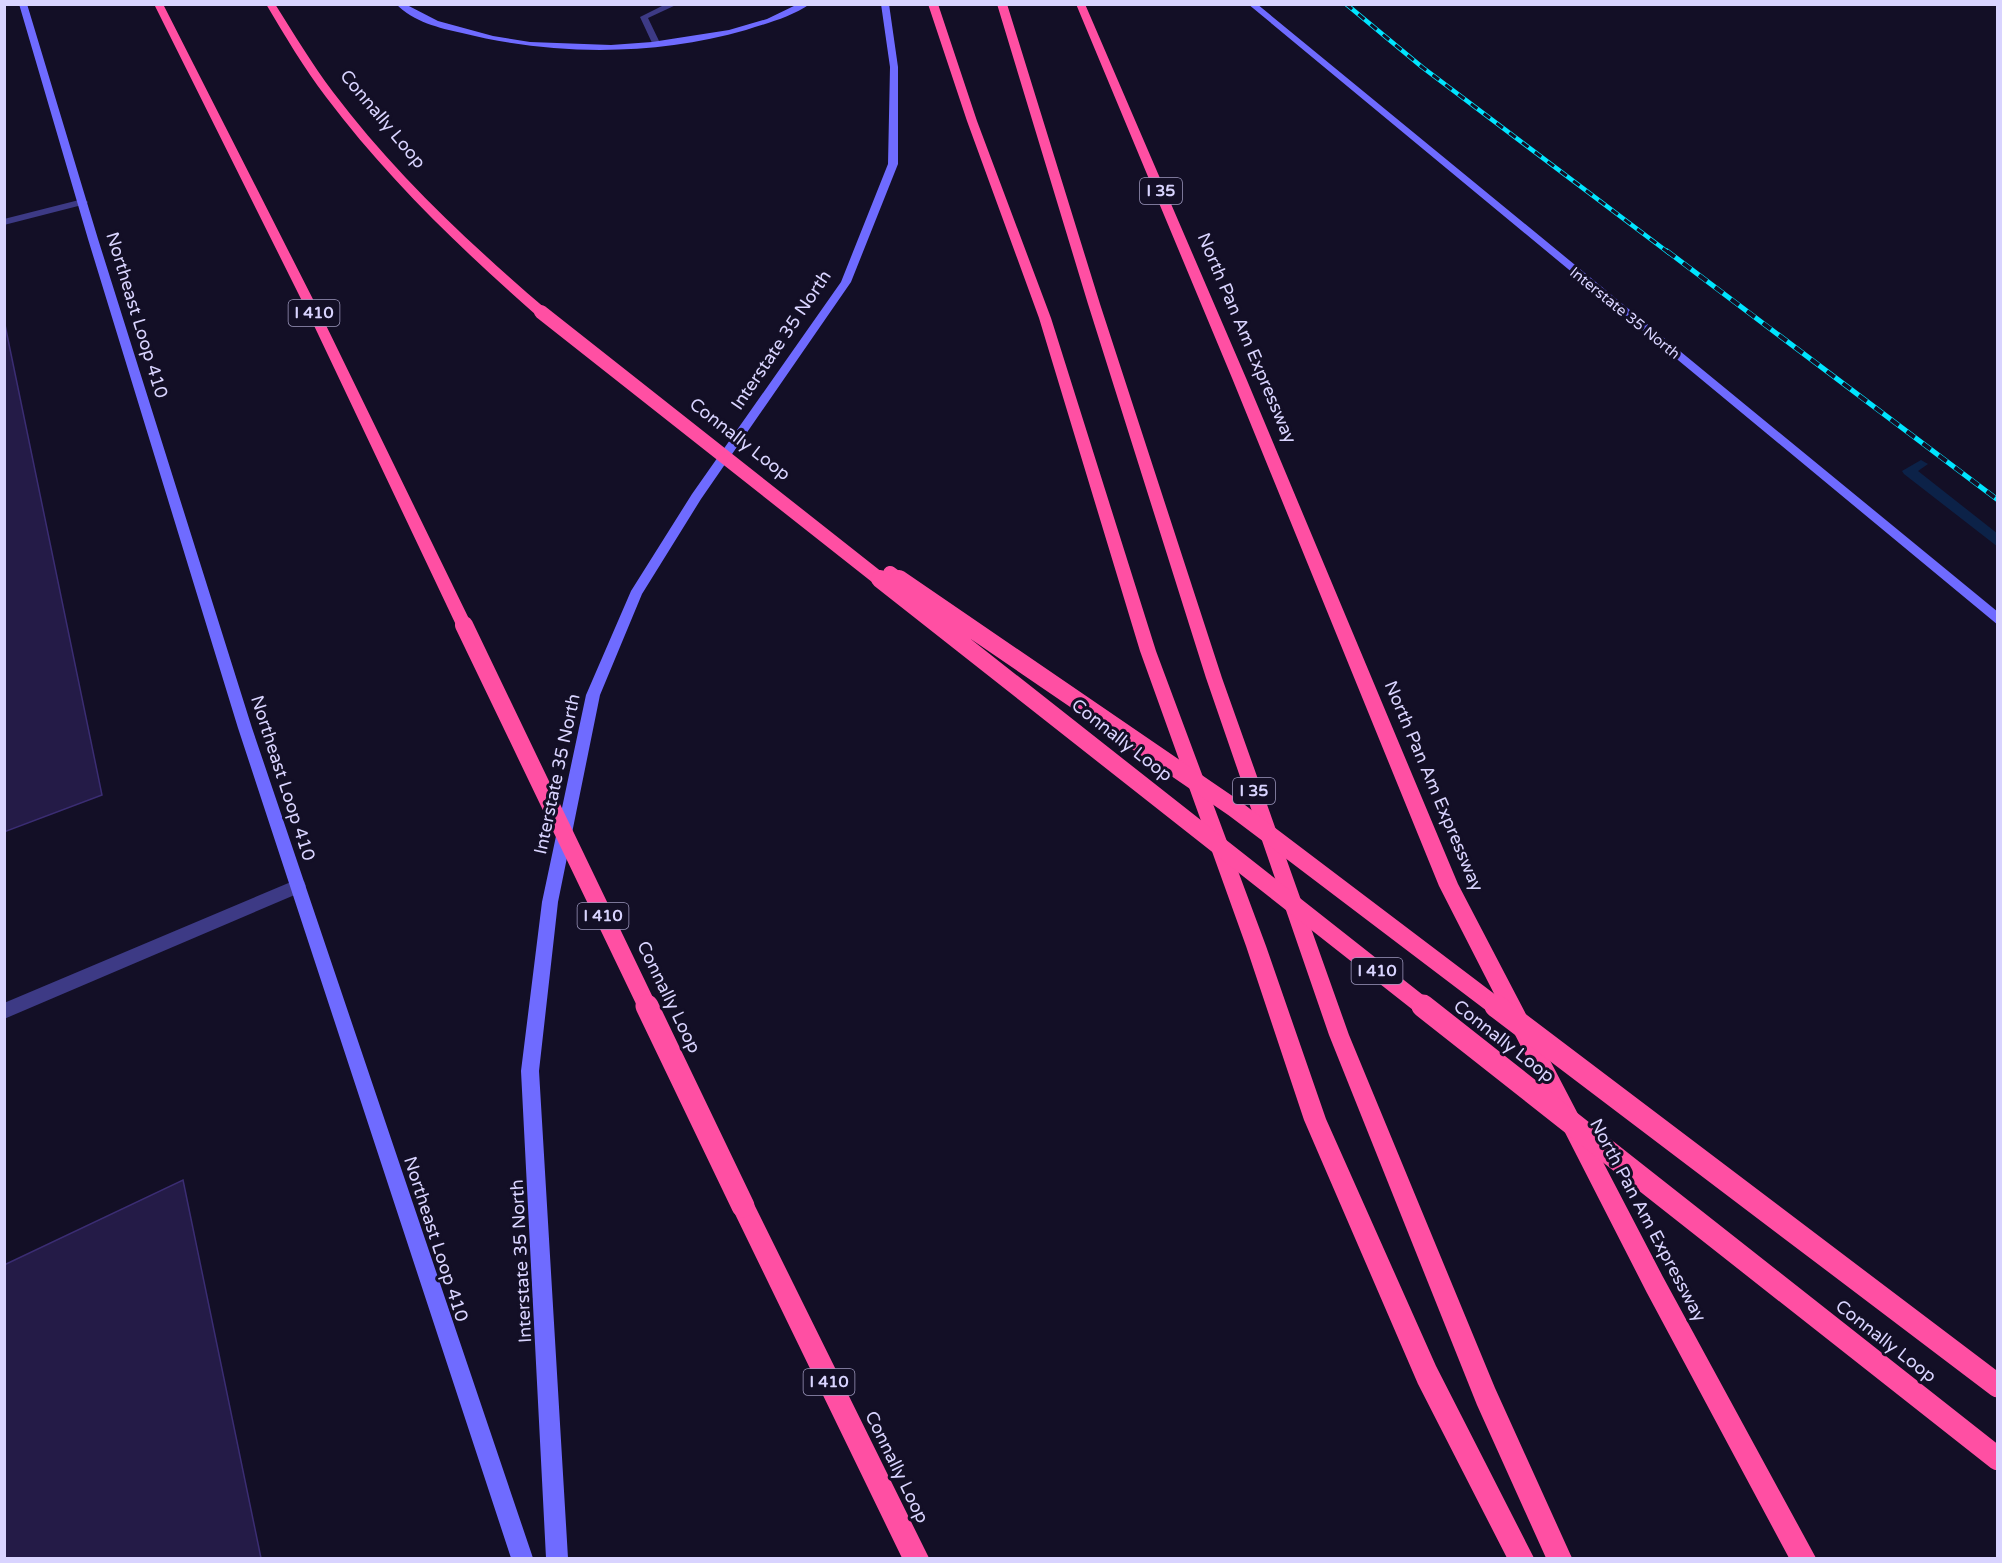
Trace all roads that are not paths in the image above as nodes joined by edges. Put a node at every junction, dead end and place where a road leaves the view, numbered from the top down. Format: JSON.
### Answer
{"nodes":[{"id":1,"x":23,"y":4,"type":"edge"},
{"id":2,"x":151,"y":4,"type":"edge"},
{"id":3,"x":158,"y":4,"type":"edge"},
{"id":4,"x":270,"y":4,"type":"edge"},
{"id":5,"x":400,"y":4,"type":"edge"},
{"id":6,"x":674,"y":4,"type":"edge"},
{"id":7,"x":806,"y":4,"type":"edge"},
{"id":8,"x":885,"y":4,"type":"edge"},
{"id":9,"x":933,"y":4,"type":"edge"},
{"id":10,"x":1002,"y":4,"type":"edge"},
{"id":11,"x":1080,"y":4,"type":"edge"},
{"id":12,"x":1252,"y":4,"type":"edge"},
{"id":13,"x":171,"y":33,"type":"junction"},
{"id":14,"x":656,"y":43,"type":"junction"},
{"id":15,"x":83,"y":202,"type":"junction"},
{"id":16,"x":4,"y":222,"type":"edge"},
{"id":17,"x":757,"y":482,"type":"junction"},
{"id":18,"x":1998,"y":620,"type":"edge"},
{"id":19,"x":298,"y":886,"type":"junction"},
{"id":20,"x":4,"y":1011,"type":"edge"},
{"id":21,"x":1998,"y":1386,"type":"edge"},
{"id":22,"x":1998,"y":1459,"type":"edge"},
{"id":23,"x":522,"y":1558,"type":"edge"},
{"id":24,"x":557,"y":1558,"type":"edge"},
{"id":25,"x":916,"y":1558,"type":"edge"},
{"id":26,"x":1521,"y":1558,"type":"edge"},
{"id":27,"x":1559,"y":1558,"type":"edge"},
{"id":28,"x":1803,"y":1558,"type":"edge"}],
"edges":[{"from":1,"to":15,"type":"main road","name":"Northeast Loop 410"},
{"from":2,"to":13,"type":"highway"},
{"from":3,"to":13,"type":"highway","name":"Connally Loop","number":"I 410"},
{"from":4,"to":17,"type":"highway","name":"Connally Loop","number":"I 410","bridge":true},
{"from":5,"to":14,"type":"main road"},
{"from":6,"to":14,"type":"lane"},
{"from":7,"to":14,"type":"main road"},
{"from":8,"to":24,"type":"main road","name":"Interstate 35 North"},
{"from":9,"to":26,"type":"highway"},
{"from":10,"to":27,"type":"highway","number":"I 35"},
{"from":11,"to":28,"type":"highway","name":"North Pan Am Expressway","number":"I 35"},
{"from":12,"to":18,"type":"main road","name":"Interstate 35 North"},
{"from":13,"to":25,"type":"highway","name":"Connally Loop","number":"I 410","bridge":true},
{"from":15,"to":16,"type":"lane"},
{"from":15,"to":19,"type":"main road","name":"Northeast Loop 410"},
{"from":17,"to":21,"type":"highway","bridge":true},
{"from":17,"to":22,"type":"highway","name":"Connally Loop","number":"I 410","bridge":true},
{"from":19,"to":20,"type":"lane"},
{"from":19,"to":23,"type":"main road","name":"Northeast Loop 410"}]}
